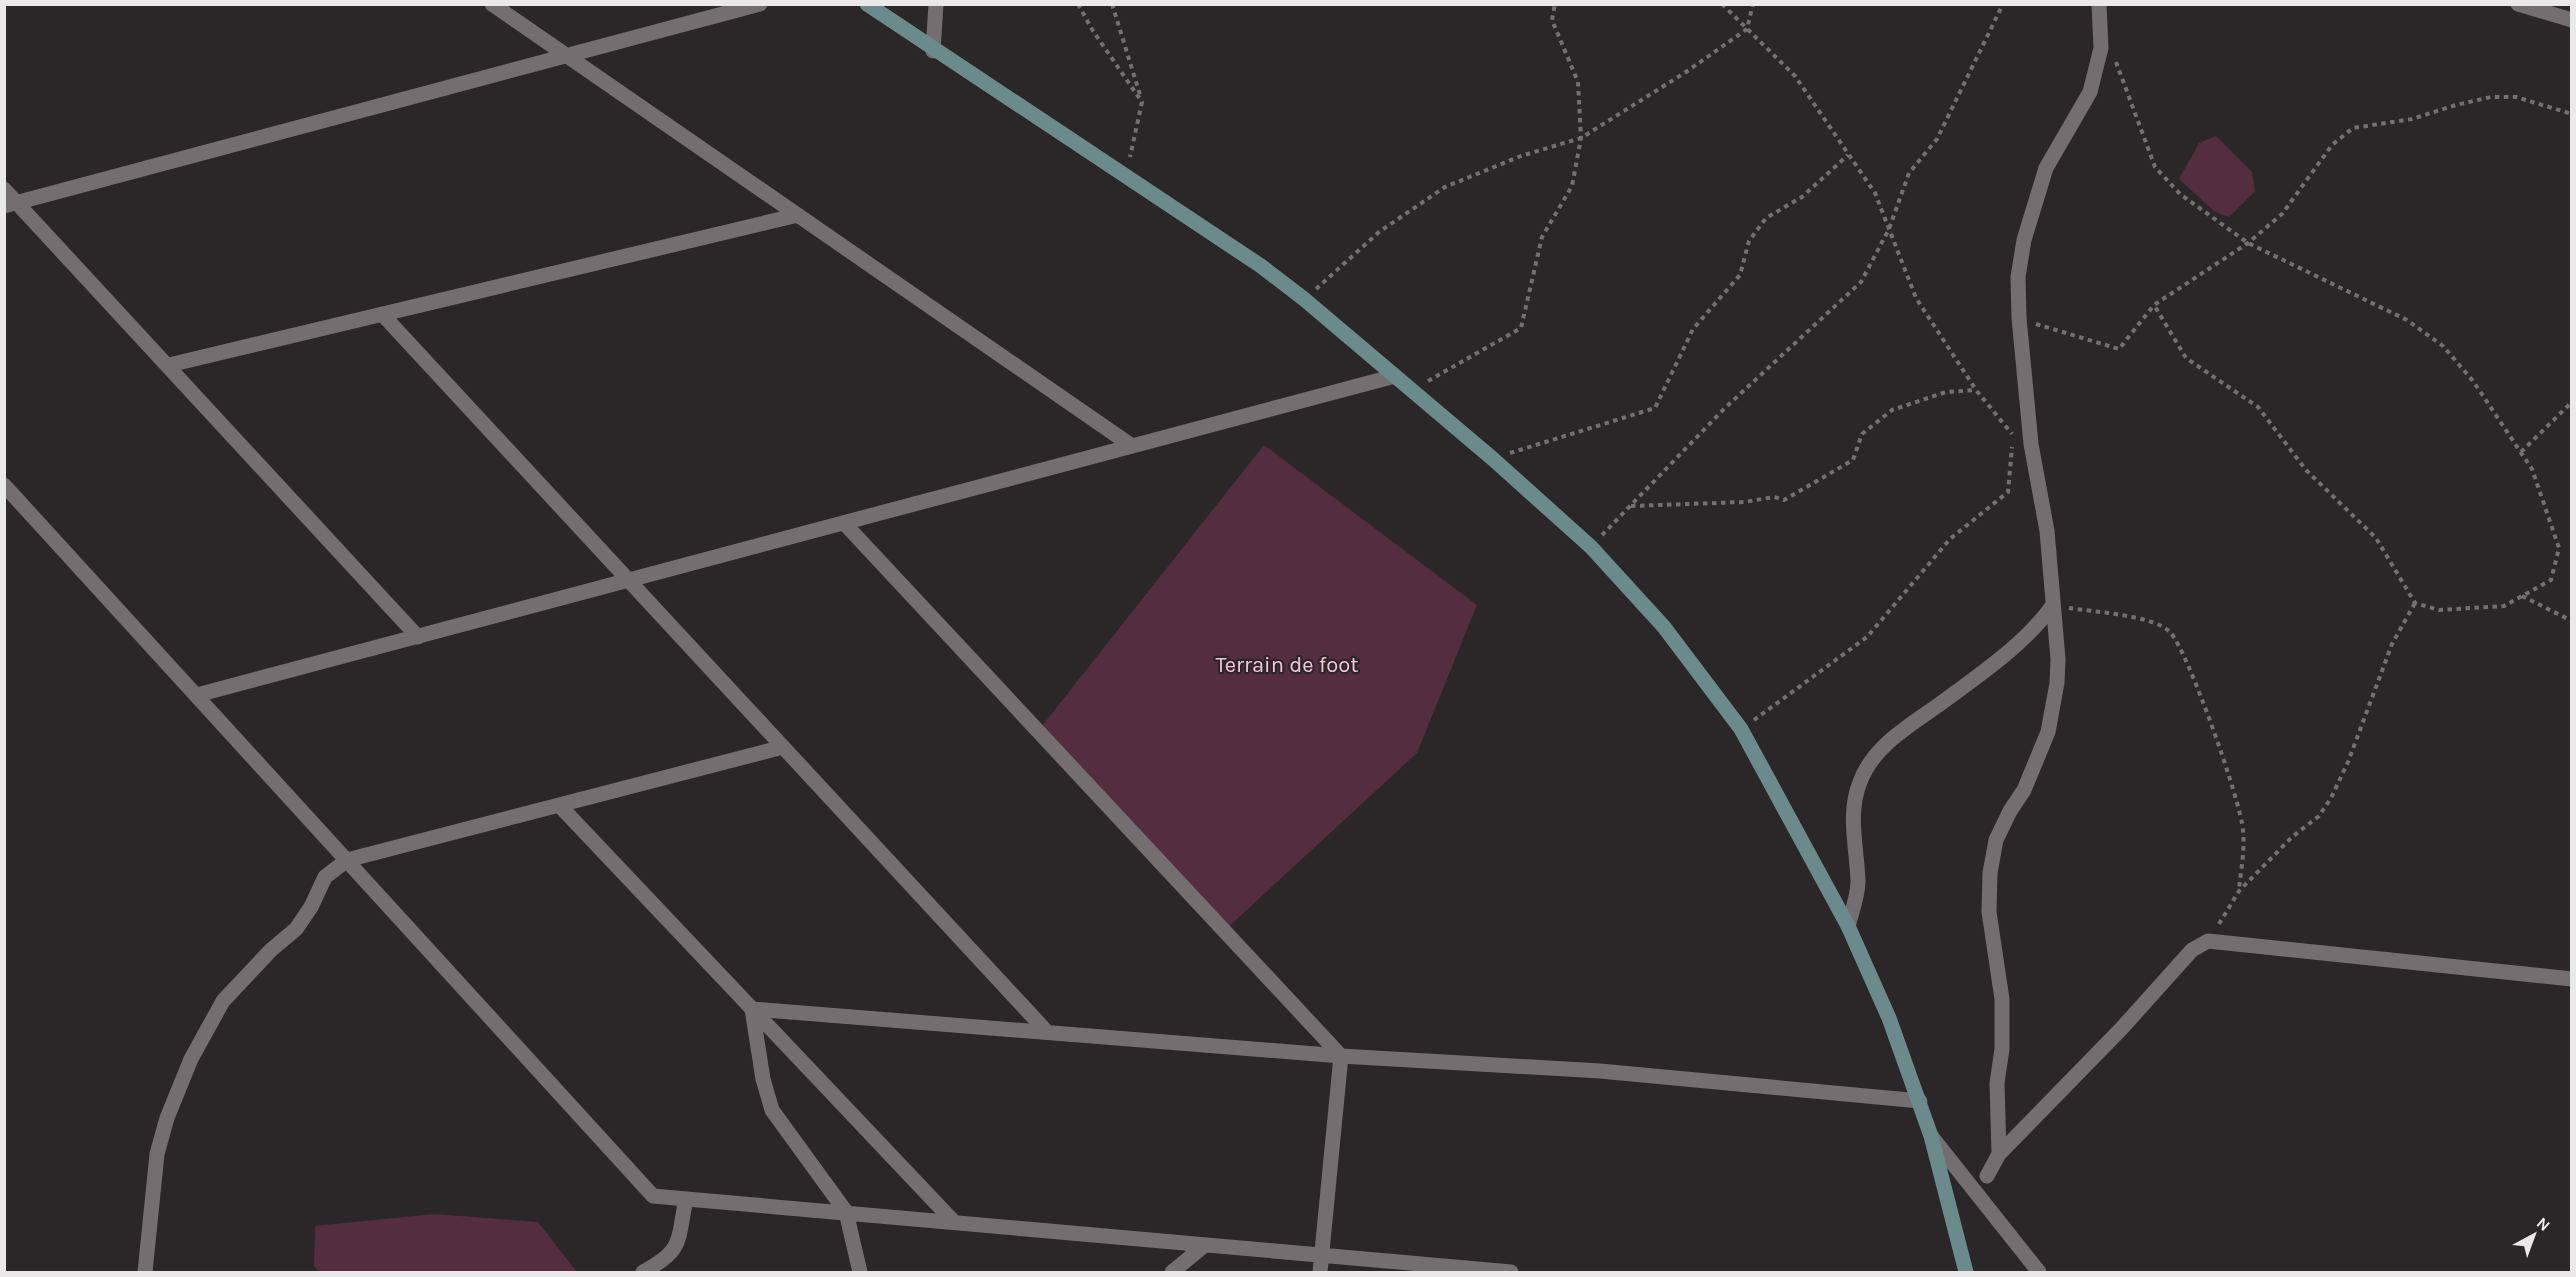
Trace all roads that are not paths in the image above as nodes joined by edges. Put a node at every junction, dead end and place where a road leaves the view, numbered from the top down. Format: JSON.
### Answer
{"nodes":[{"id":1,"x":492,"y":4,"type":"edge"},
{"id":2,"x":760,"y":4,"type":"edge"},
{"id":3,"x":867,"y":4,"type":"edge"},
{"id":4,"x":936,"y":4,"type":"edge"},
{"id":5,"x":2099,"y":4,"type":"edge"},
{"id":6,"x":2518,"y":4,"type":"edge"},
{"id":7,"x":2571,"y":20,"type":"edge"},
{"id":8,"x":933,"y":51,"type":"junction"},
{"id":9,"x":566,"y":57,"type":"junction"},
{"id":10,"x":4,"y":189,"type":"edge"},
{"id":11,"x":11,"y":204,"type":"edge"},
{"id":12,"x":798,"y":215,"type":"junction"},
{"id":13,"x":382,"y":314,"type":"junction"},
{"id":14,"x":169,"y":365,"type":"junction"},
{"id":15,"x":1395,"y":376,"type":"junction"},
{"id":16,"x":1132,"y":446,"type":"junction"},
{"id":17,"x":4,"y":485,"type":"edge"},
{"id":18,"x":844,"y":523,"type":"junction"},
{"id":19,"x":628,"y":580,"type":"junction"},
{"id":20,"x":2053,"y":605,"type":"junction"},
{"id":21,"x":418,"y":637,"type":"junction"},
{"id":22,"x":196,"y":696,"type":"junction"},
{"id":23,"x":783,"y":747,"type":"junction"},
{"id":24,"x":559,"y":805,"type":"junction"},
{"id":25,"x":346,"y":860,"type":"junction"},
{"id":26,"x":1848,"y":926,"type":"junction"},
{"id":27,"x":2571,"y":979,"type":"edge"},
{"id":28,"x":752,"y":1009,"type":"junction"},
{"id":29,"x":1047,"y":1032,"type":"junction"},
{"id":30,"x":1341,"y":1056,"type":"junction"},
{"id":31,"x":1920,"y":1101,"type":"junction"},
{"id":32,"x":1931,"y":1136,"type":"junction"},
{"id":33,"x":1999,"y":1154,"type":"junction"},
{"id":34,"x":1987,"y":1176,"type":"dead end"},
{"id":35,"x":686,"y":1199,"type":"junction"},
{"id":36,"x":846,"y":1212,"type":"junction"},
{"id":37,"x":953,"y":1221,"type":"junction"},
{"id":38,"x":1205,"y":1245,"type":"junction"},
{"id":39,"x":1322,"y":1255,"type":"junction"},
{"id":40,"x":145,"y":1272,"type":"edge"},
{"id":41,"x":643,"y":1272,"type":"edge"},
{"id":42,"x":860,"y":1272,"type":"edge"},
{"id":43,"x":1172,"y":1272,"type":"edge"},
{"id":44,"x":1320,"y":1272,"type":"edge"},
{"id":45,"x":1512,"y":1272,"type":"edge"},
{"id":46,"x":1966,"y":1272,"type":"edge"},
{"id":47,"x":2039,"y":1272,"type":"edge"}],
"edges":[{"from":1,"to":9,"type":"street"},
{"from":2,"to":9,"type":"street"},
{"from":3,"to":8,"type":"main road"},
{"from":4,"to":8,"type":"street"},
{"from":5,"to":20,"type":"street"},
{"from":6,"to":7,"type":"street"},
{"from":8,"to":15,"type":"main road"},
{"from":9,"to":11,"type":"street"},
{"from":9,"to":12,"type":"street"},
{"from":10,"to":11,"type":"street"},
{"from":11,"to":14,"type":"street"},
{"from":12,"to":13,"type":"street"},
{"from":12,"to":16,"type":"street"},
{"from":13,"to":14,"type":"street"},
{"from":13,"to":19,"type":"street"},
{"from":14,"to":21,"type":"street"},
{"from":15,"to":16,"type":"street"},
{"from":15,"to":26,"type":"main road"},
{"from":16,"to":18,"type":"street"},
{"from":17,"to":22,"type":"street"},
{"from":18,"to":19,"type":"street"},
{"from":18,"to":30,"type":"street"},
{"from":19,"to":21,"type":"street"},
{"from":19,"to":23,"type":"street"},
{"from":20,"to":26,"type":"street"},
{"from":20,"to":33,"type":"street"},
{"from":21,"to":22,"type":"street"},
{"from":22,"to":25,"type":"street"},
{"from":23,"to":24,"type":"street"},
{"from":23,"to":29,"type":"street"},
{"from":24,"to":25,"type":"street"},
{"from":24,"to":28,"type":"street"},
{"from":25,"to":35,"type":"street"},
{"from":25,"to":40,"type":"street"},
{"from":26,"to":31,"type":"main road"},
{"from":27,"to":33,"type":"street"},
{"from":28,"to":29,"type":"street"},
{"from":28,"to":36,"type":"street"},
{"from":28,"to":37,"type":"street"},
{"from":29,"to":30,"type":"street"},
{"from":30,"to":31,"type":"street"},
{"from":30,"to":39,"type":"street"},
{"from":31,"to":32,"type":"main road"},
{"from":32,"to":46,"type":"main road"},
{"from":32,"to":47,"type":"street"},
{"from":33,"to":34,"type":"street"},
{"from":35,"to":36,"type":"street"},
{"from":35,"to":41,"type":"street"},
{"from":36,"to":37,"type":"street"},
{"from":36,"to":42,"type":"street"},
{"from":37,"to":38,"type":"street"},
{"from":38,"to":39,"type":"street"},
{"from":38,"to":43,"type":"street"},
{"from":39,"to":44,"type":"street"},
{"from":39,"to":45,"type":"street"}]}
